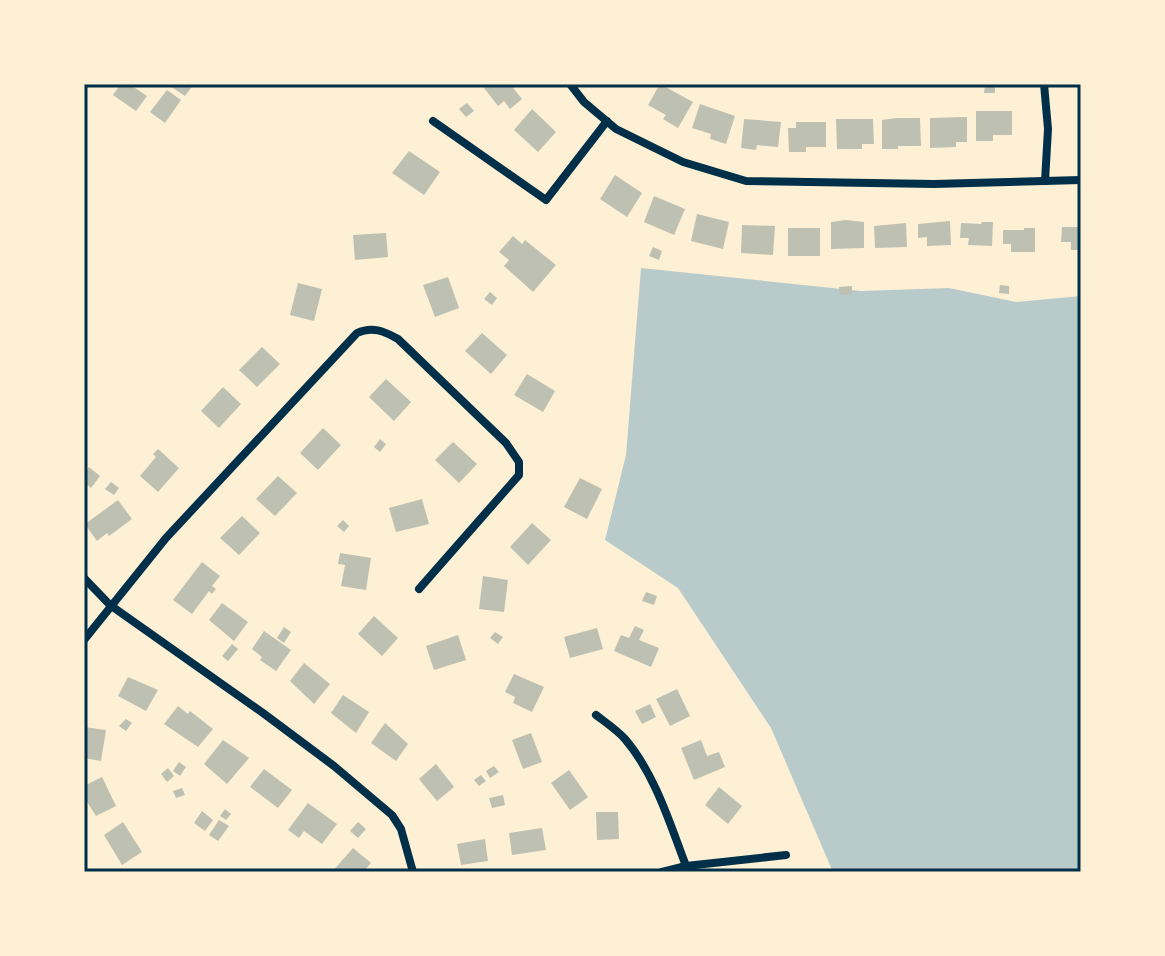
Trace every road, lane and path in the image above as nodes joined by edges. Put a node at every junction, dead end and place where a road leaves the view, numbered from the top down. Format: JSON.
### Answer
{"nodes":[{"id":1,"x":570,"y":84,"type":"edge"},
{"id":2,"x":1044,"y":84,"type":"edge"},
{"id":3,"x":433,"y":121,"type":"dead end"},
{"id":4,"x":607,"y":121,"type":"junction"},
{"id":5,"x":1081,"y":180,"type":"edge"},
{"id":6,"x":1045,"y":181,"type":"junction"},
{"id":7,"x":84,"y":578,"type":"edge"},
{"id":8,"x":419,"y":589,"type":"dead end"},
{"id":9,"x":110,"y":605,"type":"junction"},
{"id":10,"x":84,"y":640,"type":"edge"},
{"id":11,"x":596,"y":715,"type":"dead end"},
{"id":12,"x":786,"y":855,"type":"dead end"},
{"id":13,"x":686,"y":866,"type":"junction"},
{"id":14,"x":413,"y":872,"type":"edge"},
{"id":15,"x":662,"y":872,"type":"edge"}],
"edges":[{"from":1,"to":4,"type":"street"},
{"from":2,"to":6,"type":"street"},
{"from":3,"to":4,"type":"street"},
{"from":4,"to":6,"type":"street"},
{"from":5,"to":6,"type":"street"},
{"from":7,"to":9,"type":"street"},
{"from":8,"to":9,"type":"street"},
{"from":9,"to":10,"type":"street"},
{"from":9,"to":14,"type":"street"},
{"from":11,"to":13,"type":"street"},
{"from":12,"to":13,"type":"street"},
{"from":13,"to":15,"type":"street"}]}
